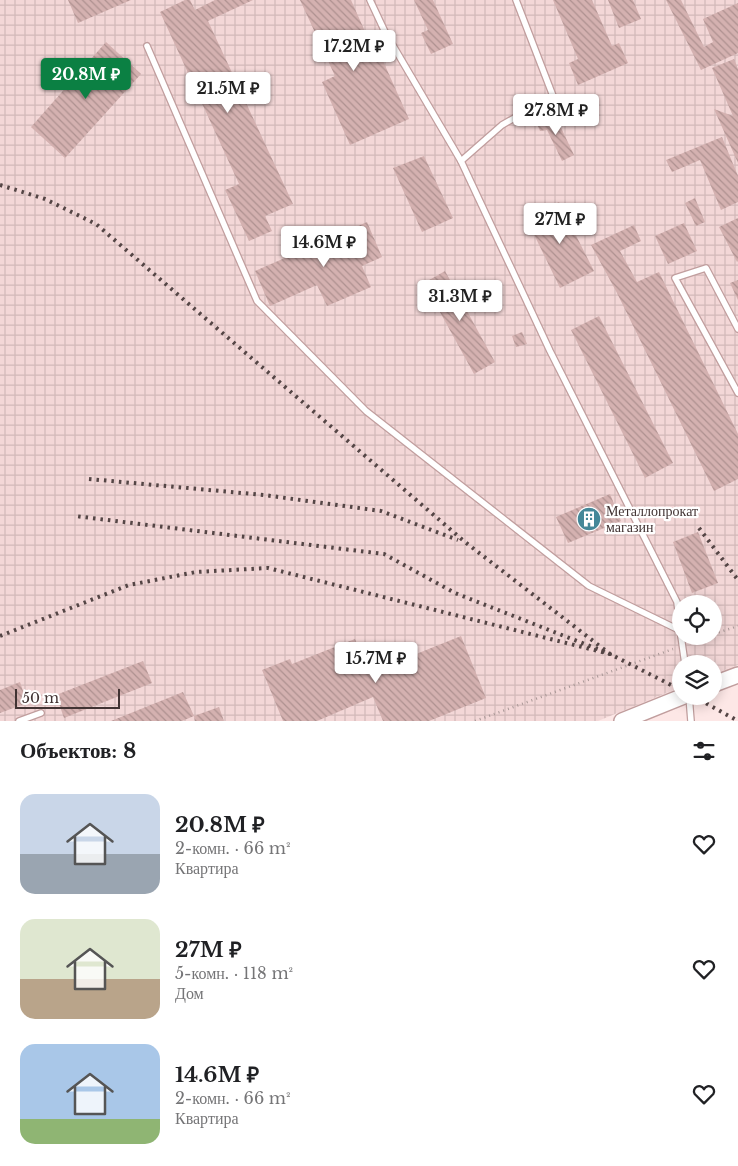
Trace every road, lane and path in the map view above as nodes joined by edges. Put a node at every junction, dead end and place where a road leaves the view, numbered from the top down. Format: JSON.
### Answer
{"nodes":[{"id":1,"x":370,"y":0,"type":"edge"},
{"id":2,"x":516,"y":0,"type":"edge"},
{"id":3,"x":147,"y":46,"type":"dead end"},
{"id":4,"x":461,"y":161,"type":"junction"},
{"id":5,"x":738,"y":329,"type":"edge"},
{"id":6,"x":738,"y":393,"type":"edge"},
{"id":7,"x":673,"y":595,"type":"edge"},
{"id":8,"x":738,"y":626,"type":"edge"},
{"id":9,"x":672,"y":629,"type":"edge"},
{"id":10,"x":722,"y":631,"type":"edge"},
{"id":11,"x":683,"y":645,"type":"joint"},
{"id":12,"x":684,"y":655,"type":"edge"},
{"id":13,"x":738,"y":674,"type":"edge"},
{"id":14,"x":722,"y":681,"type":"edge"},
{"id":15,"x":672,"y":701,"type":"edge"},
{"id":16,"x":690,"y":705,"type":"edge"},
{"id":17,"x":41,"y":713,"type":"dead end"},
{"id":18,"x":19,"y":721,"type":"edge"},
{"id":19,"x":475,"y":721,"type":"edge"},
{"id":20,"x":622,"y":721,"type":"edge"},
{"id":21,"x":691,"y":721,"type":"edge"}],
"edges":[{"from":1,"to":4,"type":"lane"},
{"from":2,"to":4,"type":"lane"},
{"from":3,"to":9,"type":"lane"},
{"from":4,"to":7,"type":"lane"},
{"from":5,"to":6,"type":"lane"},
{"from":8,"to":10,"type":"path"},
{"from":11,"to":12,"type":"lane"},
{"from":11,"to":19,"type":"path"},
{"from":13,"to":14,"type":"main road"},
{"from":15,"to":20,"type":"main road"},
{"from":16,"to":21,"type":"lane"},
{"from":17,"to":18,"type":"lane"}]}
